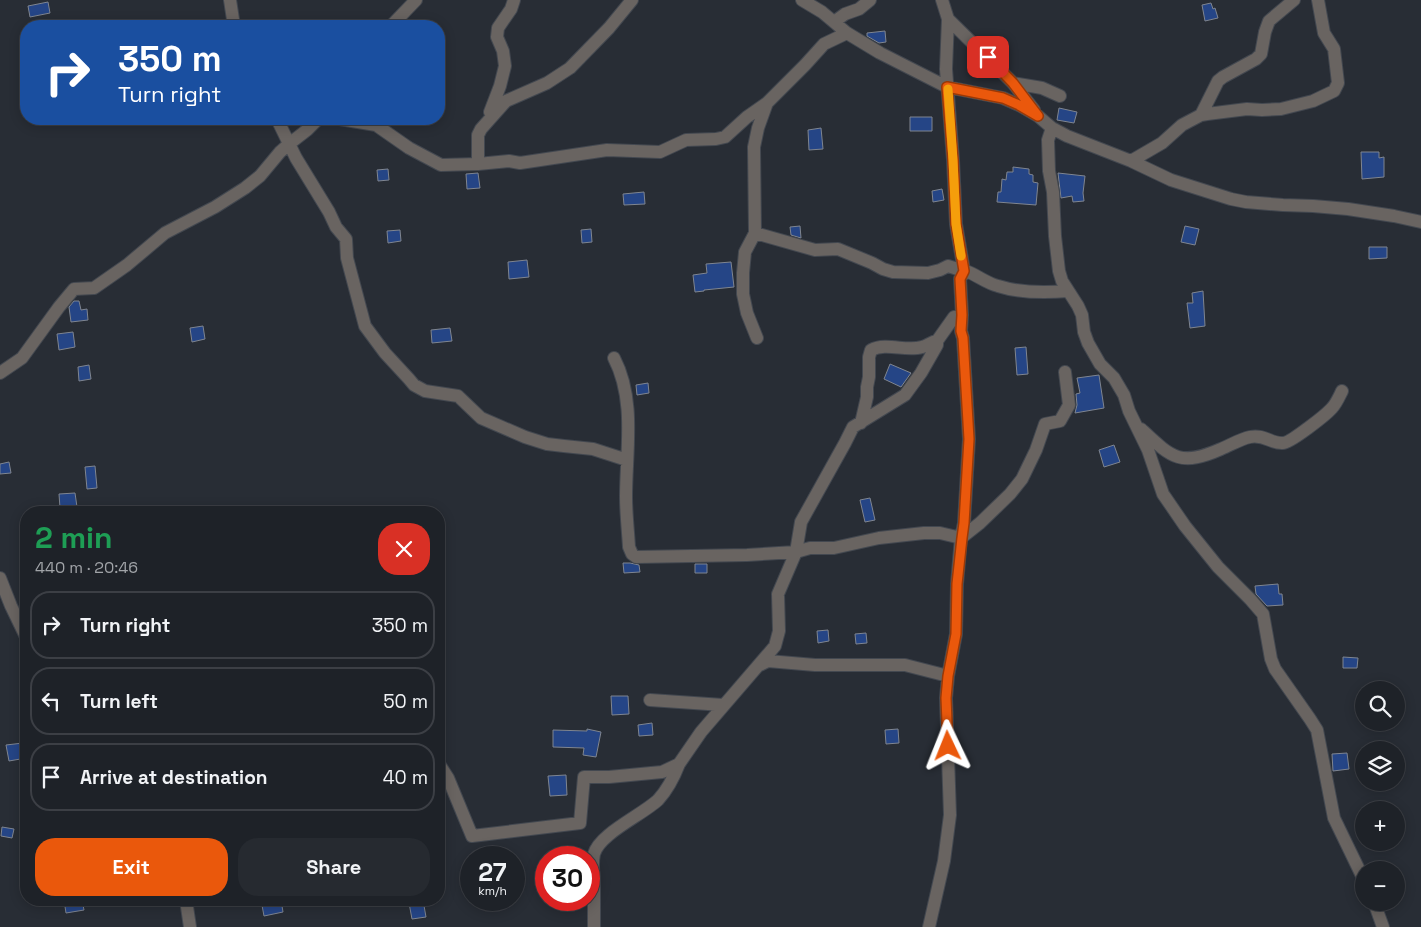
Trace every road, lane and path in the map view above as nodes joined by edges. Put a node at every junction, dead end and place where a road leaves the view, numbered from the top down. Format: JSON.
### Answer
{"nodes":[{"id":1,"x":230,"y":0,"type":"edge"},
{"id":2,"x":416,"y":0,"type":"edge"},
{"id":3,"x":514,"y":0,"type":"edge"},
{"id":4,"x":632,"y":0,"type":"edge"},
{"id":5,"x":802,"y":0,"type":"edge"},
{"id":6,"x":870,"y":0,"type":"edge"},
{"id":7,"x":942,"y":0,"type":"edge"},
{"id":8,"x":1294,"y":0,"type":"edge"},
{"id":9,"x":1318,"y":0,"type":"edge"},
{"id":10,"x":948,"y":19,"type":"junction"},
{"id":11,"x":233,"y":20,"type":"edge"},
{"id":12,"x":396,"y":20,"type":"edge"},
{"id":13,"x":834,"y":22,"type":"junction"},
{"id":14,"x":847,"y":33,"type":"junction"},
{"id":15,"x":1013,"y":83,"type":"junction"},
{"id":16,"x":947,"y":87,"type":"junction"},
{"id":17,"x":1060,"y":96,"type":"dead end"},
{"id":18,"x":767,"y":103,"type":"junction"},
{"id":19,"x":1201,"y":115,"type":"junction"},
{"id":20,"x":1038,"y":116,"type":"junction"},
{"id":21,"x":487,"y":122,"type":"junction"},
{"id":22,"x":280,"y":125,"type":"edge"},
{"id":23,"x":311,"y":125,"type":"edge"},
{"id":24,"x":376,"y":125,"type":"edge"},
{"id":25,"x":1052,"y":128,"type":"junction"},
{"id":26,"x":289,"y":144,"type":"junction"},
{"id":27,"x":1131,"y":161,"type":"junction"},
{"id":28,"x":478,"y":164,"type":"junction"},
{"id":29,"x":1421,"y":222,"type":"edge"},
{"id":30,"x":755,"y":233,"type":"junction"},
{"id":31,"x":962,"y":275,"type":"junction"},
{"id":32,"x":1068,"y":291,"type":"junction"},
{"id":33,"x":962,"y":315,"type":"junction"},
{"id":34,"x":757,"y":338,"type":"dead end"},
{"id":35,"x":937,"y":341,"type":"junction"},
{"id":36,"x":614,"y":358,"type":"dead end"},
{"id":37,"x":0,"y":372,"type":"edge"},
{"id":38,"x":1065,"y":372,"type":"dead end"},
{"id":39,"x":1342,"y":391,"type":"dead end"},
{"id":40,"x":861,"y":423,"type":"junction"},
{"id":41,"x":1136,"y":425,"type":"junction"},
{"id":42,"x":627,"y":460,"type":"junction"},
{"id":43,"x":962,"y":538,"type":"junction"},
{"id":44,"x":796,"y":552,"type":"junction"},
{"id":45,"x":0,"y":578,"type":"edge"},
{"id":46,"x":20,"y":625,"type":"edge"},
{"id":47,"x":760,"y":665,"type":"junction"},
{"id":48,"x":948,"y":676,"type":"junction"},
{"id":49,"x":650,"y":700,"type":"dead end"},
{"id":50,"x":723,"y":705,"type":"junction"},
{"id":51,"x":679,"y":764,"type":"junction"},
{"id":52,"x":445,"y":773,"type":"edge"},
{"id":53,"x":1355,"y":861,"type":"edge"},
{"id":54,"x":187,"y":906,"type":"edge"},
{"id":55,"x":1377,"y":911,"type":"edge"},
{"id":56,"x":190,"y":927,"type":"edge"},
{"id":57,"x":594,"y":927,"type":"edge"},
{"id":58,"x":929,"y":927,"type":"edge"},
{"id":59,"x":1383,"y":927,"type":"edge"}],
"edges":[{"from":1,"to":11,"type":"street"},
{"from":2,"to":12,"type":"street"},
{"from":3,"to":21,"type":"street"},
{"from":4,"to":21,"type":"street"},
{"from":5,"to":13,"type":"street"},
{"from":6,"to":13,"type":"street"},
{"from":7,"to":10,"type":"street"},
{"from":8,"to":19,"type":"street"},
{"from":9,"to":19,"type":"street"},
{"from":10,"to":15,"type":"street"},
{"from":10,"to":16,"type":"street"},
{"from":13,"to":14,"type":"street"},
{"from":14,"to":16,"type":"street"},
{"from":14,"to":18,"type":"street"},
{"from":15,"to":17,"type":"street"},
{"from":15,"to":20,"type":"street"},
{"from":16,"to":20,"type":"street"},
{"from":16,"to":31,"type":"street"},
{"from":18,"to":28,"type":"street"},
{"from":18,"to":30,"type":"street"},
{"from":19,"to":27,"type":"street"},
{"from":20,"to":25,"type":"street"},
{"from":21,"to":28,"type":"street"},
{"from":22,"to":26,"type":"street"},
{"from":23,"to":26,"type":"street"},
{"from":24,"to":28,"type":"street"},
{"from":25,"to":27,"type":"street"},
{"from":25,"to":32,"type":"street"},
{"from":26,"to":37,"type":"street"},
{"from":26,"to":42,"type":"street"},
{"from":27,"to":29,"type":"street"},
{"from":30,"to":31,"type":"street"},
{"from":30,"to":34,"type":"street"},
{"from":31,"to":32,"type":"street"},
{"from":31,"to":33,"type":"street"},
{"from":32,"to":41,"type":"street"},
{"from":33,"to":35,"type":"street"},
{"from":33,"to":43,"type":"street"},
{"from":35,"to":40,"type":"street"},
{"from":35,"to":40,"type":"street"},
{"from":36,"to":42,"type":"street"},
{"from":38,"to":43,"type":"street"},
{"from":39,"to":41,"type":"street"},
{"from":40,"to":44,"type":"street"},
{"from":41,"to":53,"type":"street"},
{"from":42,"to":44,"type":"street"},
{"from":43,"to":44,"type":"street"},
{"from":43,"to":48,"type":"street"},
{"from":44,"to":47,"type":"street"},
{"from":45,"to":46,"type":"street"},
{"from":47,"to":48,"type":"street"},
{"from":47,"to":50,"type":"street"},
{"from":48,"to":58,"type":"street"},
{"from":49,"to":50,"type":"street"},
{"from":50,"to":51,"type":"street"},
{"from":51,"to":52,"type":"street"},
{"from":51,"to":57,"type":"street"},
{"from":54,"to":56,"type":"street"},
{"from":55,"to":59,"type":"street"}]}
